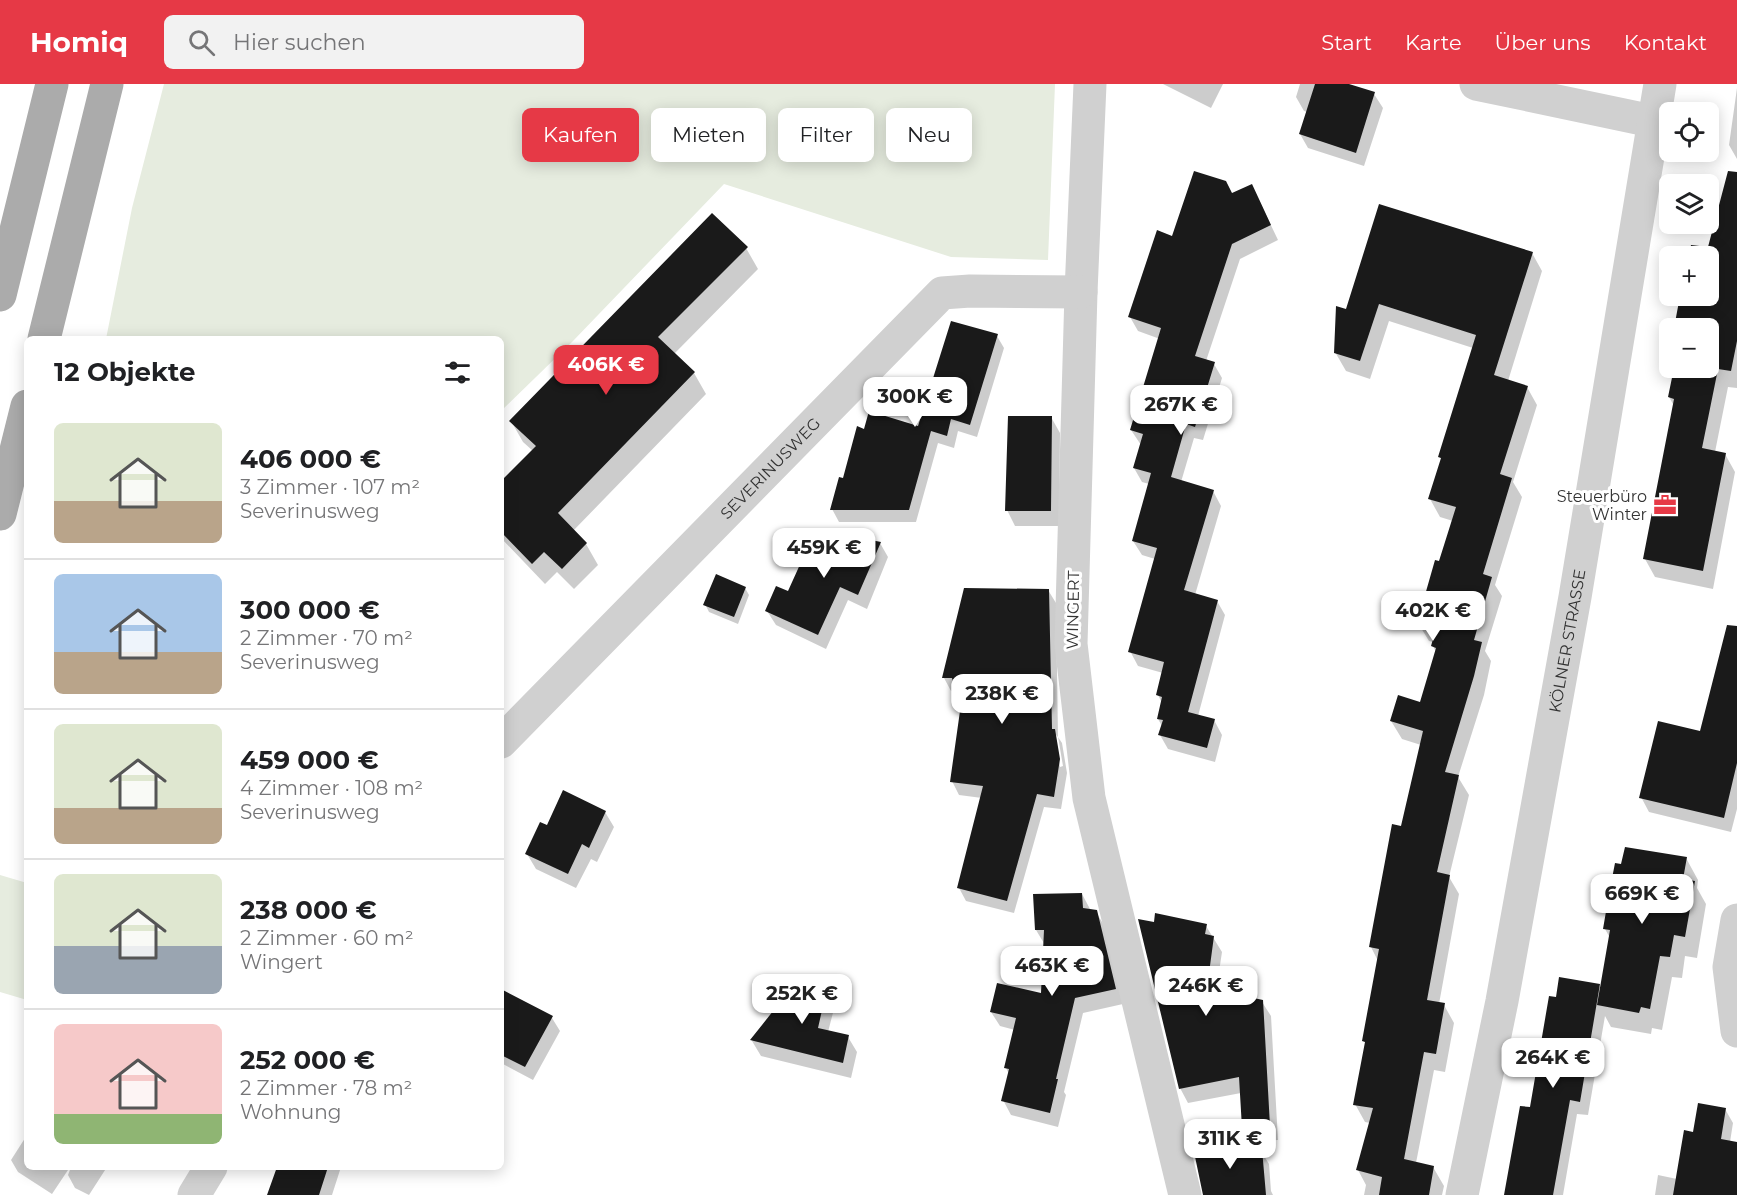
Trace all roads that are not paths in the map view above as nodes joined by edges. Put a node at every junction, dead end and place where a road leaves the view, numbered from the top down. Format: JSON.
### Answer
{"nodes":[{"id":1,"x":52,"y":84,"type":"edge"},
{"id":2,"x":107,"y":84,"type":"edge"},
{"id":3,"x":1090,"y":84,"type":"edge"},
{"id":4,"x":1476,"y":84,"type":"edge"},
{"id":5,"x":1660,"y":84,"type":"edge"},
{"id":6,"x":1652,"y":121,"type":"junction"},
{"id":7,"x":1081,"y":292,"type":"junction"},
{"id":8,"x":0,"y":295,"type":"edge"},
{"id":9,"x":45,"y":336,"type":"edge"},
{"id":10,"x":24,"y":418,"type":"edge"},
{"id":11,"x":0,"y":514,"type":"edge"},
{"id":12,"x":504,"y":739,"type":"edge"},
{"id":13,"x":1737,"y":920,"type":"edge"},
{"id":14,"x":1737,"y":1031,"type":"edge"},
{"id":15,"x":209,"y":1170,"type":"edge"},
{"id":16,"x":194,"y":1195,"type":"edge"},
{"id":17,"x":1185,"y":1195,"type":"edge"},
{"id":18,"x":1462,"y":1195,"type":"edge"}],
"edges":[{"from":1,"to":8,"type":"main road"},
{"from":2,"to":9,"type":"main road"},
{"from":3,"to":7,"type":"street","name":"WINGERT"},
{"from":4,"to":6,"type":"street"},
{"from":5,"to":6,"type":"street","name":"KÖLNER STRASSE"},
{"from":6,"to":18,"type":"street","name":"KÖLNER STRASSE"},
{"from":7,"to":12,"type":"street","name":"SEVERINUSWEG"},
{"from":7,"to":17,"type":"street","name":"WINGERT"},
{"from":10,"to":11,"type":"main road"},
{"from":13,"to":14,"type":"street"},
{"from":15,"to":16,"type":"street"}]}
